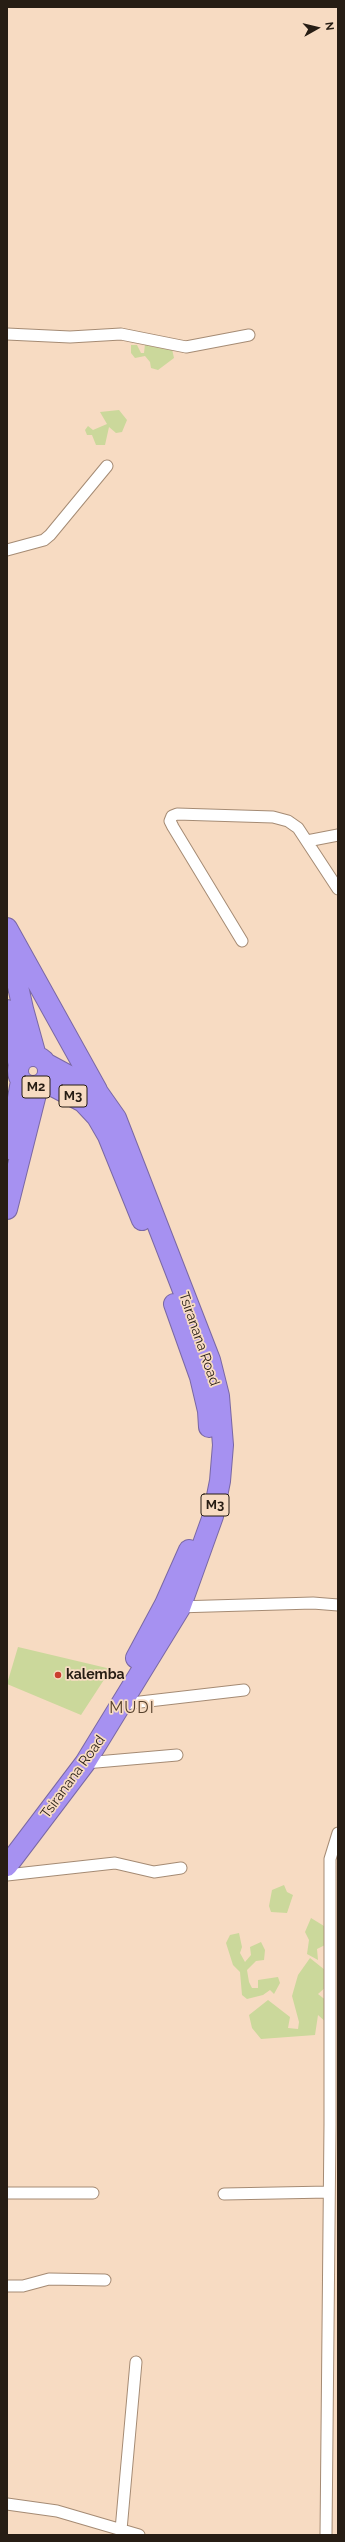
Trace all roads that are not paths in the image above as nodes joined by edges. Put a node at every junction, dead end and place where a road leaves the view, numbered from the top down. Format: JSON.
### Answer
{"nodes":[{"id":1,"x":7,"y":334,"type":"edge"},
{"id":2,"x":249,"y":335,"type":"dead end"},
{"id":3,"x":106,"y":466,"type":"dead end"},
{"id":4,"x":7,"y":550,"type":"edge"},
{"id":5,"x":338,"y":835,"type":"edge"},
{"id":6,"x":307,"y":841,"type":"junction"},
{"id":7,"x":338,"y":889,"type":"edge"},
{"id":8,"x":7,"y":928,"type":"edge"},
{"id":9,"x":7,"y":939,"type":"edge"},
{"id":10,"x":242,"y":941,"type":"dead end"},
{"id":11,"x":7,"y":1010,"type":"edge"},
{"id":12,"x":34,"y":1072,"type":"junction"},
{"id":13,"x":97,"y":1091,"type":"junction"},
{"id":14,"x":7,"y":1157,"type":"edge"},
{"id":15,"x":7,"y":1209,"type":"edge"},
{"id":16,"x":338,"y":1605,"type":"edge"},
{"id":17,"x":172,"y":1606,"type":"junction"},
{"id":18,"x":244,"y":1690,"type":"dead end"},
{"id":19,"x":123,"y":1704,"type":"junction"},
{"id":20,"x":178,"y":1755,"type":"dead end"},
{"id":21,"x":85,"y":1763,"type":"junction"},
{"id":22,"x":338,"y":1833,"type":"edge"},
{"id":23,"x":7,"y":1847,"type":"edge"},
{"id":24,"x":334,"y":1859,"type":"edge"},
{"id":25,"x":7,"y":1866,"type":"edge"},
{"id":26,"x":181,"y":1868,"type":"dead end"},
{"id":27,"x":7,"y":1875,"type":"edge"},
{"id":28,"x":329,"y":2192,"type":"junction"},
{"id":29,"x":7,"y":2193,"type":"edge"},
{"id":30,"x":93,"y":2193,"type":"dead end"},
{"id":31,"x":224,"y":2194,"type":"dead end"},
{"id":32,"x":105,"y":2280,"type":"dead end"},
{"id":33,"x":7,"y":2286,"type":"edge"},
{"id":34,"x":136,"y":2362,"type":"dead end"},
{"id":35,"x":7,"y":2504,"type":"edge"},
{"id":36,"x":121,"y":2530,"type":"junction"},
{"id":37,"x":139,"y":2535,"type":"edge"},
{"id":38,"x":326,"y":2535,"type":"edge"}],
"edges":[{"from":1,"to":2,"type":"street"},
{"from":3,"to":4,"type":"street"},
{"from":5,"to":6,"type":"street"},
{"from":6,"to":7,"type":"street"},
{"from":6,"to":10,"type":"street"},
{"from":8,"to":13,"type":"highway"},
{"from":9,"to":12,"type":"highway","number":"M2"},
{"from":11,"to":12,"type":"highway","number":"M2"},
{"from":12,"to":13,"type":"highway","name":"Tsiranana Road","number":"M3"},
{"from":12,"to":14,"type":"highway","number":"M2"},
{"from":12,"to":15,"type":"highway","number":"M2"},
{"from":12,"to":17,"type":"highway","name":"Tsiranana Road","number":"M3"},
{"from":13,"to":17,"type":"highway","name":"Tsiranana Road","number":"M3"},
{"from":16,"to":17,"type":"street"},
{"from":17,"to":19,"type":"highway","name":"Tsiranana Road","number":"M3"},
{"from":17,"to":23,"type":"highway","name":"Tsiranana Road","number":"M3"},
{"from":18,"to":19,"type":"street"},
{"from":19,"to":21,"type":"highway","name":"Tsiranana Road","number":"M3"},
{"from":20,"to":21,"type":"street"},
{"from":21,"to":25,"type":"highway","name":"Tsiranana Road","number":"M3"},
{"from":22,"to":24,"type":"street"},
{"from":24,"to":28,"type":"street"},
{"from":26,"to":27,"type":"street"},
{"from":28,"to":31,"type":"street"},
{"from":28,"to":38,"type":"street"},
{"from":29,"to":30,"type":"street"},
{"from":32,"to":33,"type":"street"},
{"from":34,"to":36,"type":"street"},
{"from":35,"to":36,"type":"street"},
{"from":36,"to":37,"type":"street"}]}
